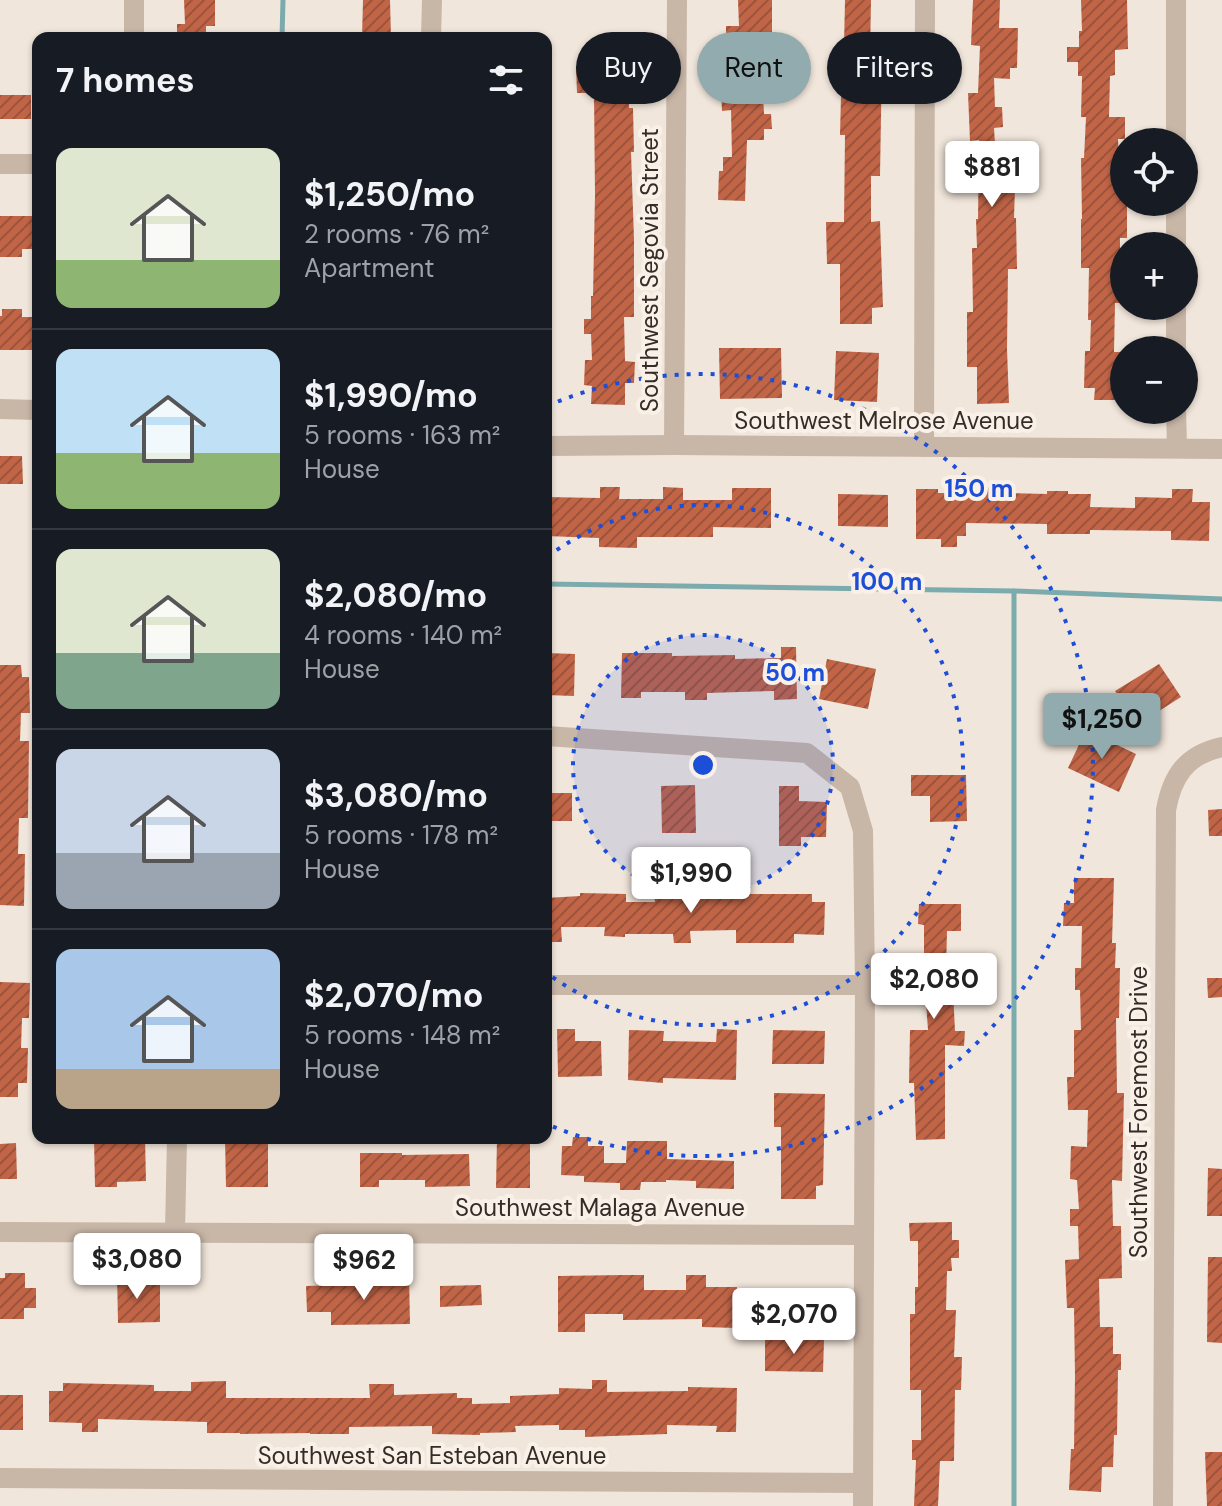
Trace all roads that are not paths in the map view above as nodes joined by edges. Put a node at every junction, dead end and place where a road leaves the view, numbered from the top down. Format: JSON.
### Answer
{"nodes":[{"id":1,"x":134,"y":0,"type":"edge"},
{"id":2,"x":432,"y":0,"type":"edge"},
{"id":3,"x":677,"y":0,"type":"edge"},
{"id":4,"x":925,"y":0,"type":"edge"},
{"id":5,"x":1176,"y":0,"type":"edge"},
{"id":6,"x":134,"y":32,"type":"edge"},
{"id":7,"x":431,"y":32,"type":"edge"},
{"id":8,"x":1176,"y":128,"type":"edge"},
{"id":9,"x":0,"y":164,"type":"edge"},
{"id":10,"x":32,"y":164,"type":"edge"},
{"id":11,"x":0,"y":409,"type":"edge"},
{"id":12,"x":32,"y":410,"type":"edge"},
{"id":13,"x":1176,"y":424,"type":"edge"},
{"id":14,"x":674,"y":445,"type":"junction"},
{"id":15,"x":552,"y":446,"type":"edge"},
{"id":16,"x":924,"y":447,"type":"junction"},
{"id":17,"x":1177,"y":447,"type":"junction"},
{"id":18,"x":1222,"y":449,"type":"edge"},
{"id":19,"x":552,"y":736,"type":"edge"},
{"id":20,"x":1222,"y":747,"type":"edge"},
{"id":21,"x":552,"y":985,"type":"edge"},
{"id":22,"x":865,"y":985,"type":"junction"},
{"id":23,"x":177,"y":1144,"type":"edge"},
{"id":24,"x":175,"y":1231,"type":"junction"},
{"id":25,"x":0,"y":1232,"type":"edge"},
{"id":26,"x":864,"y":1235,"type":"junction"},
{"id":27,"x":0,"y":1478,"type":"edge"},
{"id":28,"x":863,"y":1483,"type":"junction"},
{"id":29,"x":863,"y":1506,"type":"edge"},
{"id":30,"x":1163,"y":1506,"type":"edge"}],
"edges":[{"from":1,"to":6,"type":"street"},
{"from":2,"to":7,"type":"street"},
{"from":3,"to":14,"type":"street","name":"Southwest Segovia Street"},
{"from":4,"to":16,"type":"street"},
{"from":5,"to":8,"type":"street"},
{"from":9,"to":10,"type":"street"},
{"from":11,"to":12,"type":"street"},
{"from":13,"to":17,"type":"street"},
{"from":14,"to":15,"type":"street","name":"Southwest Melrose Avenue"},
{"from":14,"to":16,"type":"street","name":"Southwest Melrose Avenue"},
{"from":16,"to":17,"type":"street","name":"Southwest Melrose Avenue"},
{"from":17,"to":18,"type":"street","name":"Southwest Melrose Avenue"},
{"from":19,"to":22,"type":"street"},
{"from":20,"to":30,"type":"street","name":"Southwest Foremost Drive"},
{"from":21,"to":22,"type":"street"},
{"from":22,"to":26,"type":"street"},
{"from":23,"to":24,"type":"street"},
{"from":24,"to":25,"type":"street","name":"Southwest Malaga Avenue"},
{"from":24,"to":26,"type":"street","name":"Southwest Malaga Avenue"},
{"from":26,"to":28,"type":"street"},
{"from":27,"to":28,"type":"street","name":"Southwest San Esteban Avenue"},
{"from":28,"to":29,"type":"street"}]}
